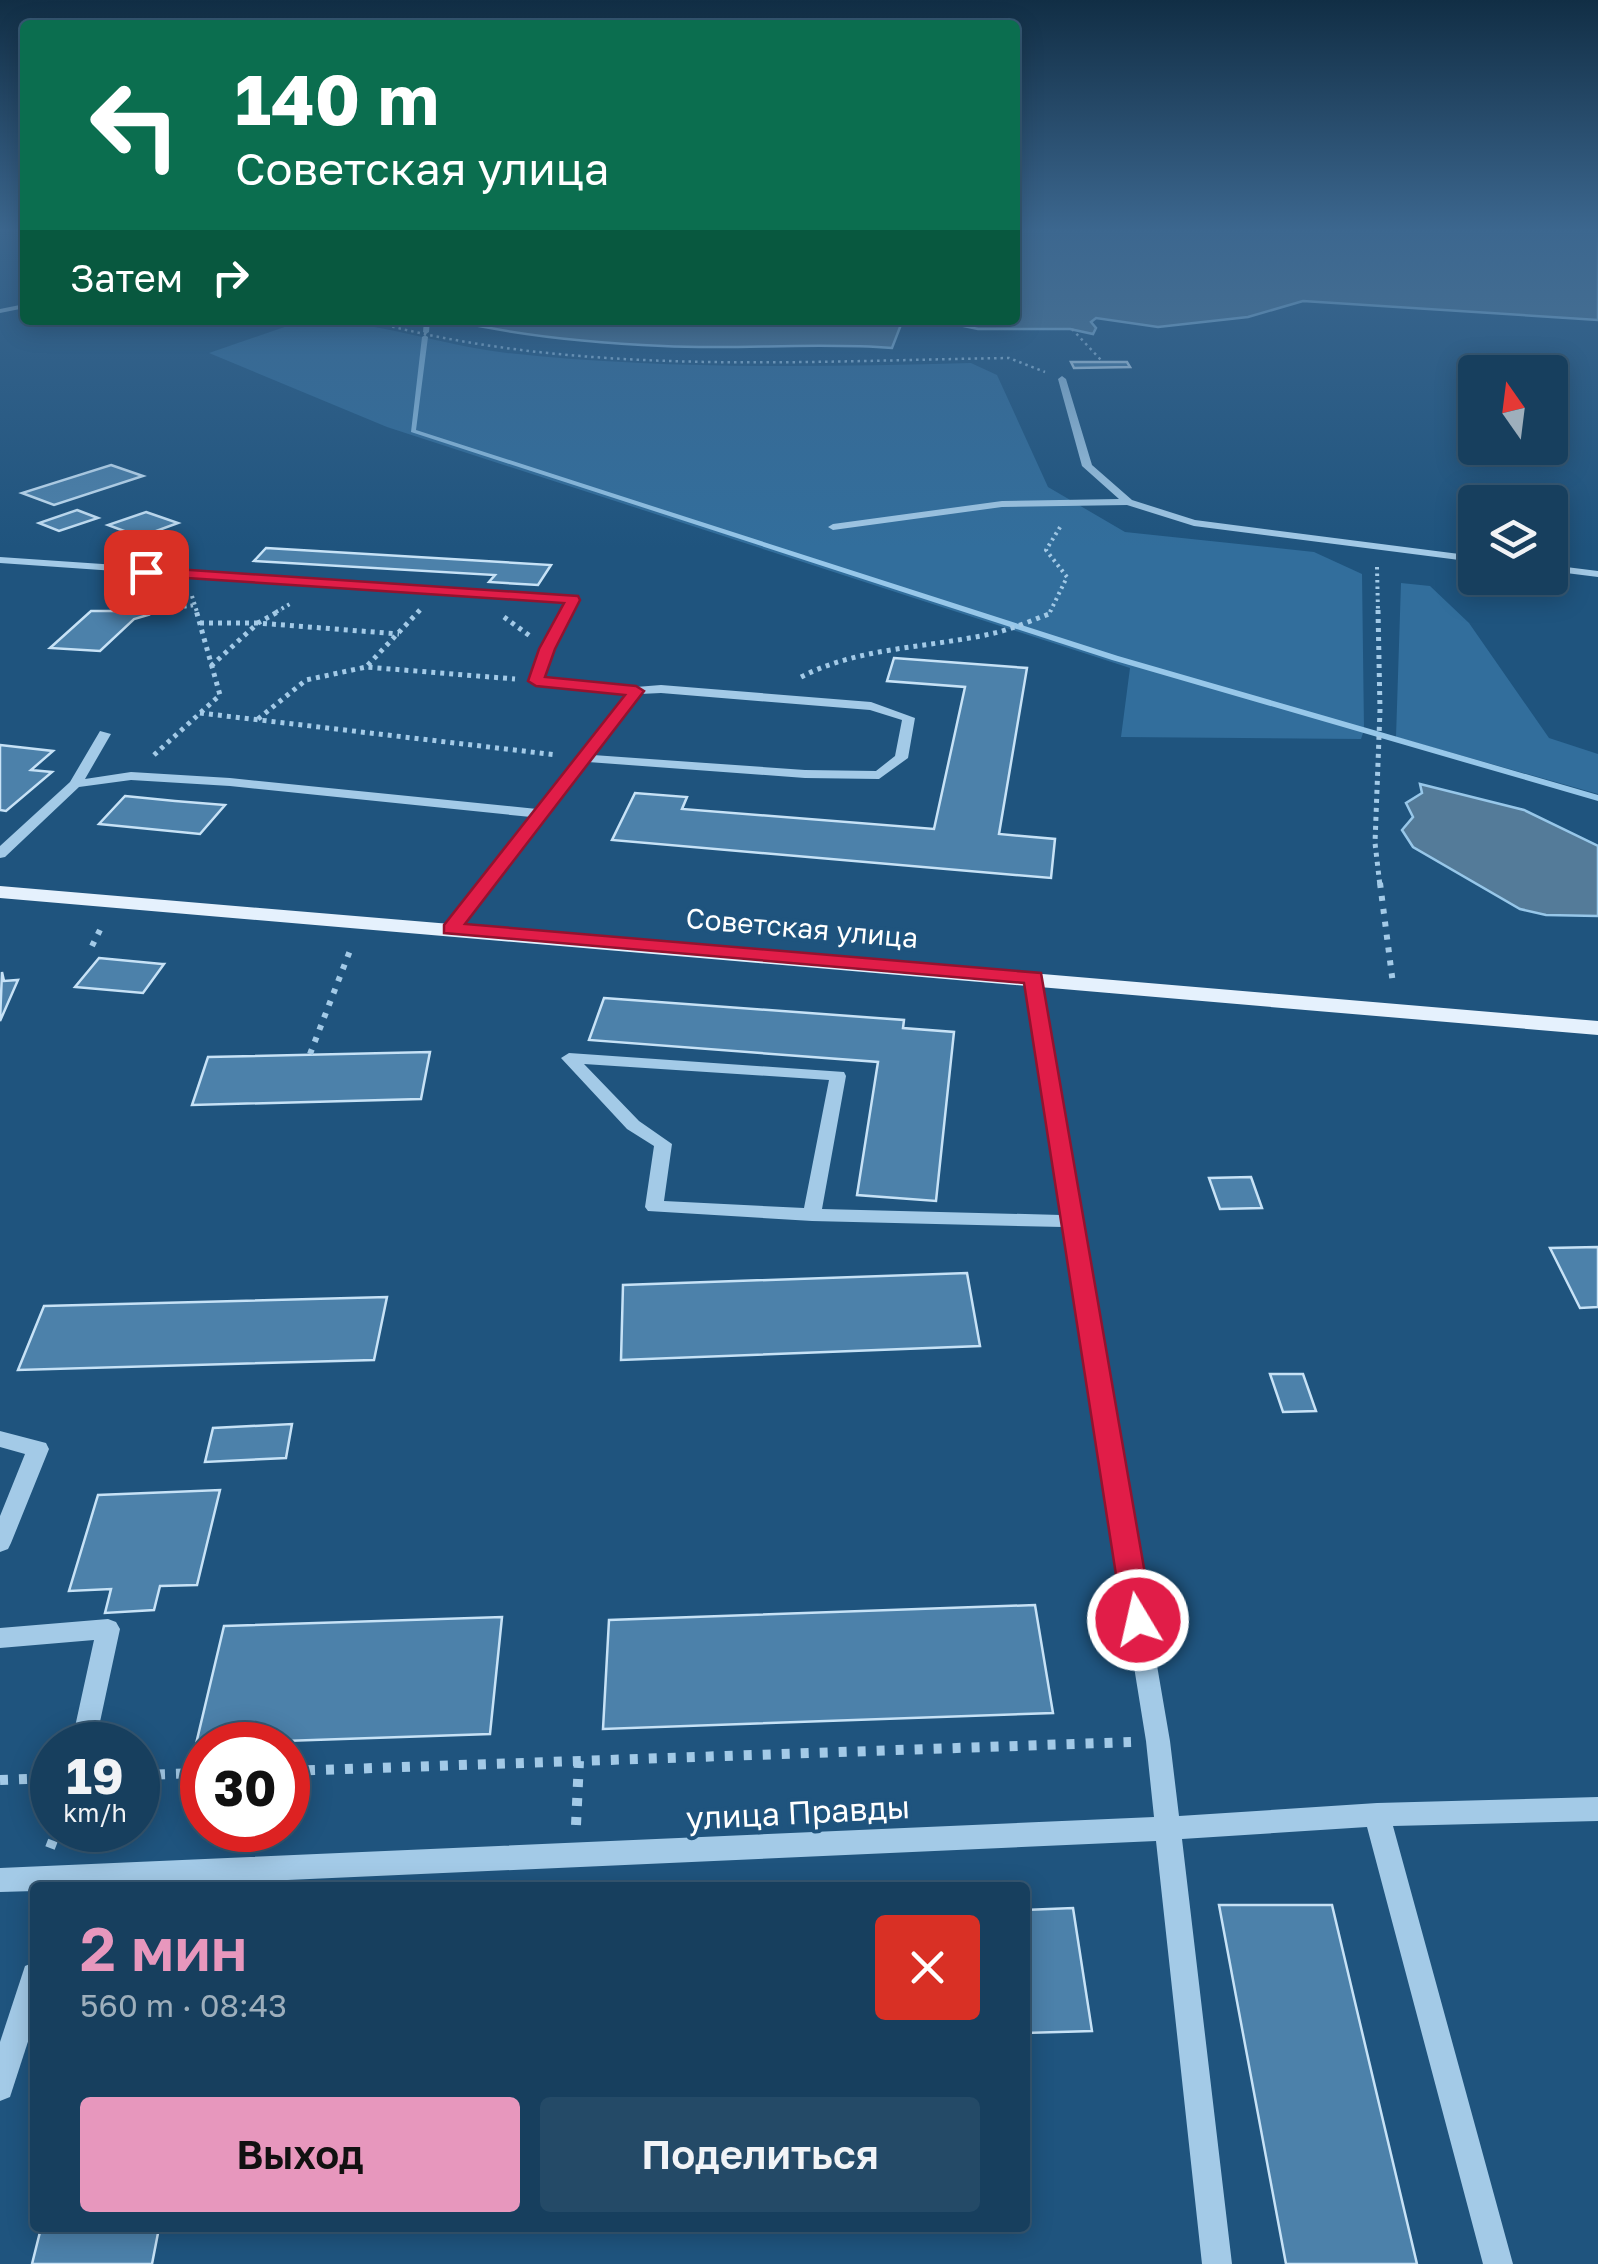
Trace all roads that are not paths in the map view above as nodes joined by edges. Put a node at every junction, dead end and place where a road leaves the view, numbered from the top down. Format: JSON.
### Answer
{"nodes":[{"id":1,"x":1062,"y":378,"type":"road end"},
{"id":2,"x":1128,"y":502,"type":"junction"},
{"id":3,"x":833,"y":527,"type":"dead end"},
{"id":4,"x":1458,"y":556,"type":"edge"},
{"id":5,"x":0,"y":560,"type":"edge"},
{"id":6,"x":1568,"y":570,"type":"edge"},
{"id":7,"x":1598,"y":574,"type":"edge"},
{"id":8,"x":636,"y":691,"type":"junction"},
{"id":9,"x":104,"y":734,"type":"dead end"},
{"id":10,"x":586,"y":758,"type":"junction"},
{"id":11,"x":75,"y":784,"type":"junction"},
{"id":12,"x":542,"y":814,"type":"junction"},
{"id":13,"x":0,"y":854,"type":"edge"},
{"id":14,"x":0,"y":892,"type":"edge"},
{"id":15,"x":451,"y":929,"type":"junction"},
{"id":16,"x":1034,"y":978,"type":"junction"},
{"id":17,"x":1598,"y":1028,"type":"edge"},
{"id":18,"x":812,"y":1215,"type":"junction"},
{"id":19,"x":1071,"y":1221,"type":"junction"},
{"id":20,"x":0,"y":1439,"type":"edge"},
{"id":21,"x":0,"y":1543,"type":"edge"},
{"id":22,"x":0,"y":1638,"type":"edge"},
{"id":23,"x":88,"y":1722,"type":"edge"},
{"id":24,"x":1598,"y":1809,"type":"edge"},
{"id":25,"x":1377,"y":1815,"type":"junction"},
{"id":26,"x":1168,"y":1829,"type":"junction"},
{"id":27,"x":0,"y":1880,"type":"edge"},
{"id":28,"x":43,"y":1882,"type":"edge"},
{"id":29,"x":83,"y":1882,"type":"edge"},
{"id":30,"x":30,"y":1992,"type":"edge"},
{"id":31,"x":0,"y":2087,"type":"edge"},
{"id":32,"x":1218,"y":2264,"type":"edge"},
{"id":33,"x":1498,"y":2264,"type":"edge"}],
"edges":[{"from":1,"to":2,"type":"street"},
{"from":2,"to":3,"type":"street"},
{"from":2,"to":4,"type":"street"},
{"from":5,"to":8,"type":"street"},
{"from":6,"to":7,"type":"street"},
{"from":8,"to":10,"type":"street"},
{"from":8,"to":10,"type":"street"},
{"from":9,"to":11,"type":"street"},
{"from":10,"to":12,"type":"street"},
{"from":11,"to":12,"type":"street"},
{"from":11,"to":13,"type":"street"},
{"from":12,"to":15,"type":"street"},
{"from":14,"to":15,"type":"main road","name":"Советская улица"},
{"from":15,"to":16,"type":"main road","name":"Советская улица"},
{"from":16,"to":17,"type":"main road","name":"Советская улица"},
{"from":16,"to":19,"type":"street"},
{"from":18,"to":18,"type":"street"},
{"from":18,"to":19,"type":"street"},
{"from":19,"to":26,"type":"street"},
{"from":20,"to":21,"type":"street"},
{"from":22,"to":23,"type":"street"},
{"from":24,"to":25,"type":"street","name":"улица Правды"},
{"from":25,"to":26,"type":"street","name":"улица Правды"},
{"from":25,"to":33,"type":"street"},
{"from":26,"to":29,"type":"street","name":"улица Правды"},
{"from":26,"to":32,"type":"street"},
{"from":27,"to":28,"type":"street","name":"улица Правды"},
{"from":30,"to":31,"type":"street"}]}
